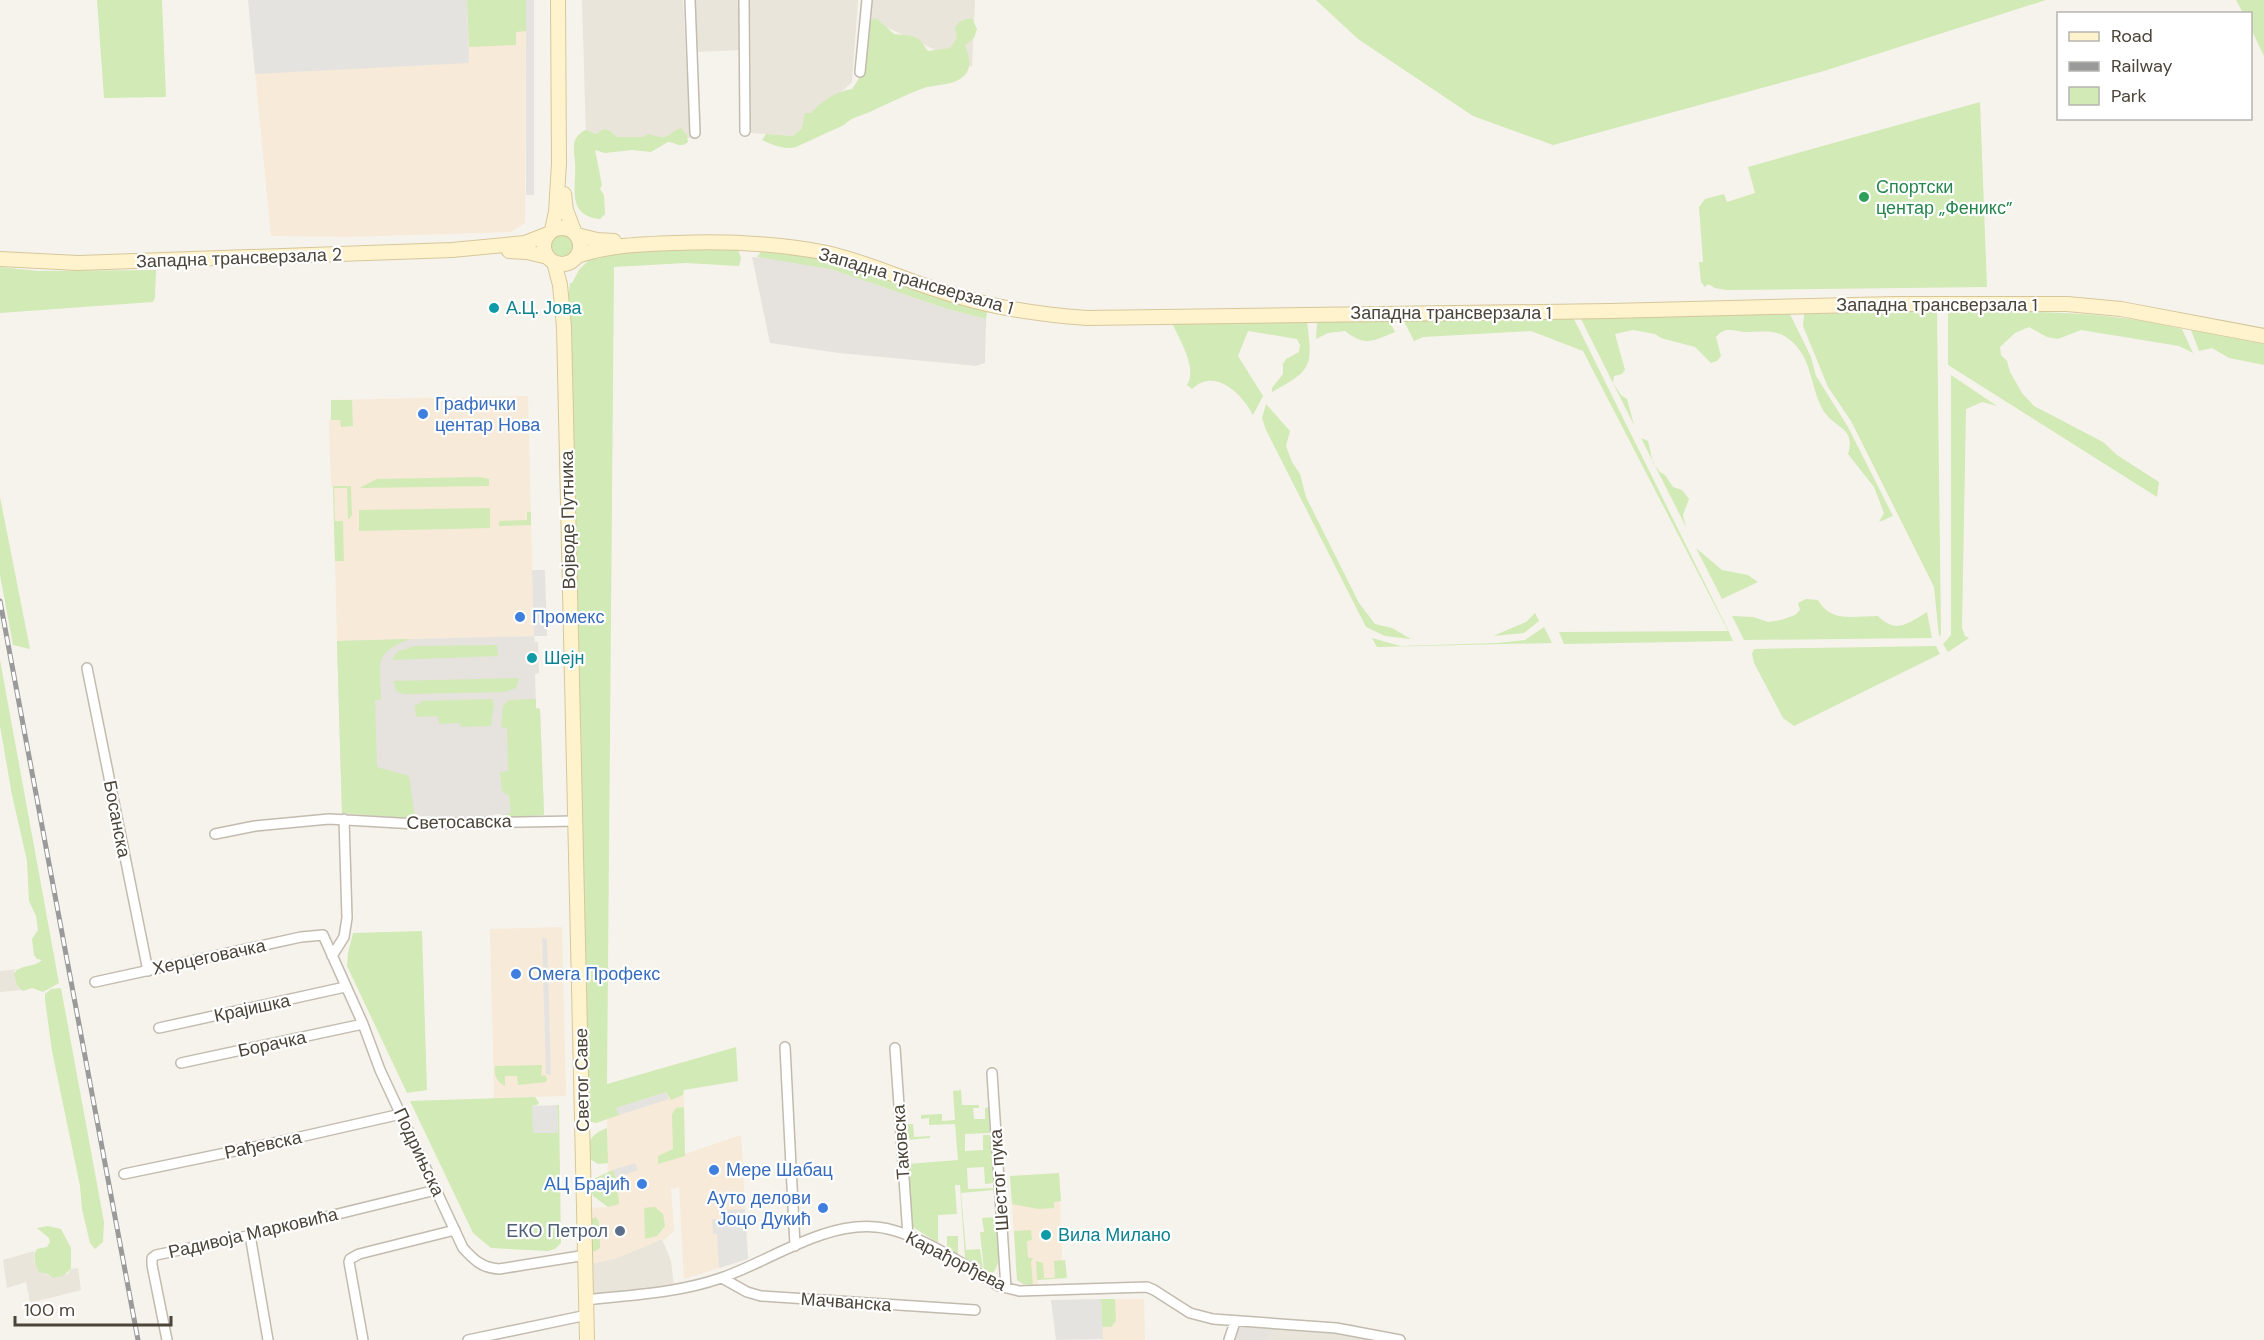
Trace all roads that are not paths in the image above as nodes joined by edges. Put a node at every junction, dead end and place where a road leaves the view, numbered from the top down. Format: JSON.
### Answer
{"nodes":[{"id":1,"x":558,"y":0,"type":"edge"},
{"id":2,"x":690,"y":0,"type":"edge"},
{"id":3,"x":744,"y":0,"type":"edge"},
{"id":4,"x":867,"y":0,"type":"edge"},
{"id":5,"x":860,"y":72,"type":"dead end"},
{"id":6,"x":745,"y":131,"type":"dead end"},
{"id":7,"x":695,"y":133,"type":"dead end"},
{"id":8,"x":559,"y":163,"type":"junction"},
{"id":9,"x":550,"y":232,"type":"junction"},
{"id":10,"x":575,"y":233,"type":"junction"},
{"id":11,"x":646,"y":244,"type":"junction"},
{"id":12,"x":478,"y":248,"type":"junction"},
{"id":13,"x":576,"y":258,"type":"junction"},
{"id":14,"x":0,"y":259,"type":"edge"},
{"id":15,"x":551,"y":260,"type":"junction"},
{"id":16,"x":564,"y":327,"type":"junction"},
{"id":17,"x":2264,"y":336,"type":"edge"},
{"id":18,"x":87,"y":668,"type":"dead end"},
{"id":19,"x":344,"y":819,"type":"junction"},
{"id":20,"x":575,"y":821,"type":"junction"},
{"id":21,"x":214,"y":834,"type":"dead end"},
{"id":22,"x":323,"y":935,"type":"joint"},
{"id":23,"x":332,"y":956,"type":"junction"},
{"id":24,"x":148,"y":970,"type":"junction"},
{"id":25,"x":95,"y":982,"type":"dead end"},
{"id":26,"x":345,"y":987,"type":"junction"},
{"id":27,"x":363,"y":1024,"type":"junction"},
{"id":28,"x":159,"y":1028,"type":"dead end"},
{"id":29,"x":785,"y":1047,"type":"dead end"},
{"id":30,"x":895,"y":1048,"type":"dead end"},
{"id":31,"x":181,"y":1063,"type":"dead end"},
{"id":32,"x":993,"y":1073,"type":"dead end"},
{"id":33,"x":401,"y":1114,"type":"junction"},
{"id":34,"x":124,"y":1174,"type":"dead end"},
{"id":35,"x":436,"y":1190,"type":"junction"},
{"id":36,"x":455,"y":1230,"type":"junction"},
{"id":37,"x":250,"y":1235,"type":"junction"},
{"id":38,"x":908,"y":1236,"type":"junction"},
{"id":39,"x":795,"y":1246,"type":"junction"},
{"id":40,"x":586,"y":1254,"type":"junction"},
{"id":41,"x":722,"y":1278,"type":"junction"},
{"id":42,"x":1006,"y":1288,"type":"junction"},
{"id":43,"x":586,"y":1300,"type":"junction"},
{"id":44,"x":975,"y":1310,"type":"dead end"},
{"id":45,"x":587,"y":1315,"type":"junction"},
{"id":46,"x":1235,"y":1322,"type":"junction"},
{"id":47,"x":1348,"y":1330,"type":"junction"},
{"id":48,"x":167,"y":1340,"type":"edge"},
{"id":49,"x":268,"y":1340,"type":"edge"},
{"id":50,"x":363,"y":1340,"type":"edge"},
{"id":51,"x":468,"y":1340,"type":"edge"},
{"id":52,"x":587,"y":1340,"type":"edge"},
{"id":53,"x":1229,"y":1340,"type":"edge"},
{"id":54,"x":1341,"y":1340,"type":"edge"},
{"id":55,"x":1400,"y":1340,"type":"edge"}],
"edges":[{"from":1,"to":8,"type":"main road"},
{"from":2,"to":7,"type":"street"},
{"from":3,"to":6,"type":"street"},
{"from":4,"to":5,"type":"street"},
{"from":8,"to":9,"type":"main road"},
{"from":8,"to":10,"type":"main road"},
{"from":9,"to":10,"type":"main road"},
{"from":9,"to":12,"type":"main road","name":"Западна трансверзала 2"},
{"from":9,"to":15,"type":"main road"},
{"from":10,"to":11,"type":"main road","name":"Западна трансверзала 1"},
{"from":10,"to":13,"type":"main road"},
{"from":11,"to":13,"type":"main road","name":"Западна трансверзала 1"},
{"from":11,"to":17,"type":"main road","name":"Западна трансверзала 1"},
{"from":12,"to":14,"type":"main road","name":"Западна трансверзала 2"},
{"from":12,"to":15,"type":"main road","name":"Западна трансверзала 2"},
{"from":13,"to":15,"type":"main road"},
{"from":13,"to":16,"type":"main road","name":"Војводе Путника"},
{"from":15,"to":16,"type":"main road","name":"Војводе Путника"},
{"from":16,"to":20,"type":"main road","name":"Војводе Путника"},
{"from":18,"to":24,"type":"street","name":"Босанска"},
{"from":19,"to":20,"type":"street","name":"Светосавска"},
{"from":19,"to":21,"type":"street","name":"Светосавска"},
{"from":19,"to":23,"type":"street"},
{"from":20,"to":40,"type":"main road","name":"Светог Саве"},
{"from":22,"to":23,"type":"street","name":"Подрињска"},
{"from":22,"to":24,"type":"street","name":"Херцеговачка"},
{"from":23,"to":26,"type":"street","name":"Подрињска"},
{"from":24,"to":25,"type":"street","name":"Херцеговачка"},
{"from":26,"to":27,"type":"street","name":"Подрињска"},
{"from":26,"to":28,"type":"street","name":"Крајишка"},
{"from":27,"to":31,"type":"street","name":"Борачка"},
{"from":27,"to":33,"type":"street","name":"Подрињска"},
{"from":29,"to":39,"type":"street"},
{"from":30,"to":38,"type":"street","name":"Таковска"},
{"from":32,"to":42,"type":"street","name":"Шестог пука"},
{"from":33,"to":34,"type":"street","name":"Рађевска"},
{"from":33,"to":35,"type":"street","name":"Подрињска"},
{"from":35,"to":36,"type":"street","name":"Подрињска"},
{"from":35,"to":37,"type":"street","name":"Радивоја Марковића"},
{"from":36,"to":40,"type":"street","name":"Подрињска"},
{"from":36,"to":50,"type":"street"},
{"from":37,"to":48,"type":"street","name":"Радивоја Марковића"},
{"from":37,"to":49,"type":"street"},
{"from":38,"to":39,"type":"street","name":"Карађорђева"},
{"from":38,"to":42,"type":"street","name":"Карађорђева"},
{"from":39,"to":41,"type":"street","name":"Карађорђева"},
{"from":40,"to":43,"type":"main road","name":"Светог Саве"},
{"from":41,"to":43,"type":"street","name":"Карађорђева"},
{"from":41,"to":44,"type":"street","name":"Мачванска"},
{"from":42,"to":46,"type":"street","name":"Карађорђева"},
{"from":43,"to":45,"type":"main road","name":"Светог Саве"},
{"from":45,"to":51,"type":"street"},
{"from":45,"to":52,"type":"main road","name":"Светог Саве"},
{"from":46,"to":47,"type":"street","name":"Карађорђева"},
{"from":46,"to":53,"type":"street"},
{"from":47,"to":54,"type":"street"},
{"from":47,"to":55,"type":"street","name":"Карађорђева"}]}
